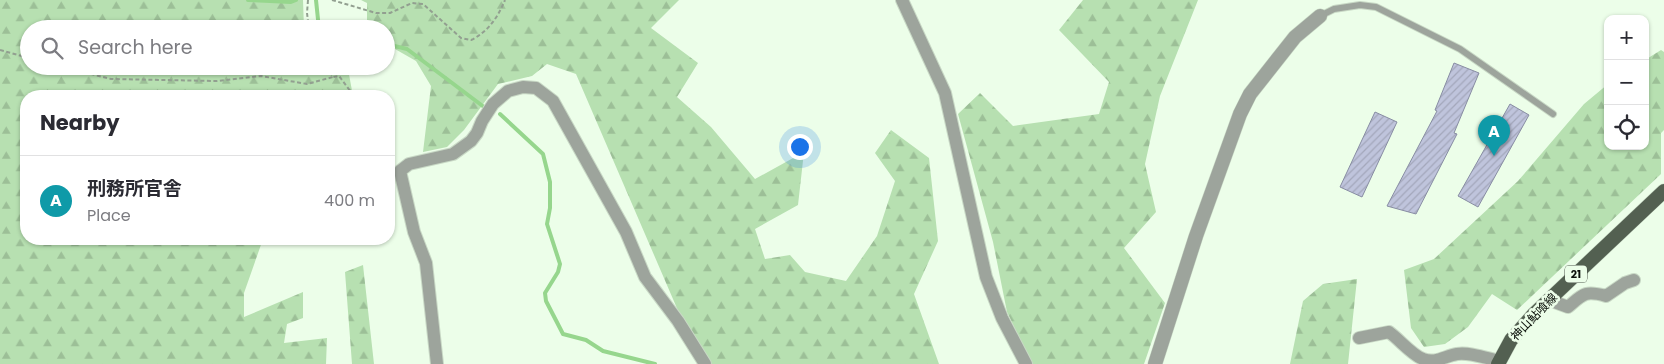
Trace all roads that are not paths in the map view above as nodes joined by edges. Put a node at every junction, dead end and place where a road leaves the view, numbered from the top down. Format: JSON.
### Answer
{"nodes":[{"id":1,"x":902,"y":0,"type":"edge"},
{"id":2,"x":1320,"y":16,"type":"joint"},
{"id":3,"x":1553,"y":114,"type":"dead end"},
{"id":4,"x":1661,"y":197,"type":"edge"},
{"id":5,"x":1634,"y":280,"type":"dead end"},
{"id":6,"x":1549,"y":300,"type":"junction"},
{"id":7,"x":1360,"y":338,"type":"dead end"},
{"id":8,"x":1458,"y":354,"type":"junction"},
{"id":9,"x":1498,"y":362,"type":"edge"},
{"id":10,"x":437,"y":364,"type":"edge"},
{"id":11,"x":705,"y":364,"type":"edge"},
{"id":12,"x":1026,"y":364,"type":"edge"},
{"id":13,"x":1155,"y":364,"type":"edge"},
{"id":14,"x":1448,"y":364,"type":"edge"}],
"edges":[{"from":1,"to":12,"type":"street"},
{"from":2,"to":3,"type":"lane"},
{"from":2,"to":13,"type":"street"},
{"from":4,"to":6,"type":"main road","name":"神山鮎喰線","number":"21"},
{"from":5,"to":6,"type":"street"},
{"from":6,"to":9,"type":"main road","name":"神山鮎喰線","number":"21"},
{"from":7,"to":8,"type":"street"},
{"from":8,"to":9,"type":"street"},
{"from":8,"to":14,"type":"street"},
{"from":10,"to":11,"type":"street"}]}
